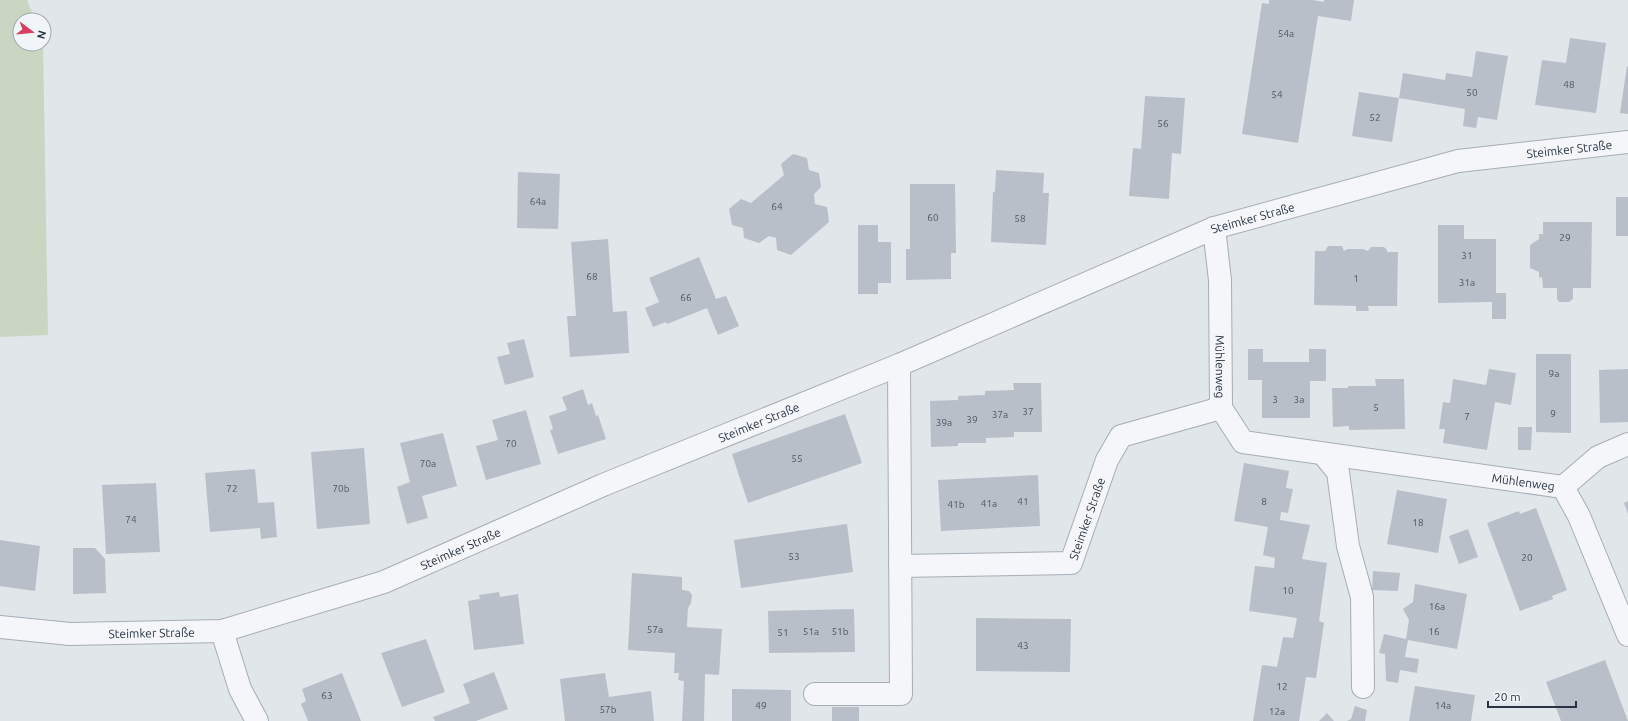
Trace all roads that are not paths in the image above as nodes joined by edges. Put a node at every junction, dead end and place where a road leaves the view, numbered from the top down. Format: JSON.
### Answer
{"nodes":[{"id":1,"x":1628,"y":142,"type":"edge"},
{"id":2,"x":1214,"y":228,"type":"junction"},
{"id":3,"x":899,"y":365,"type":"junction"},
{"id":4,"x":1221,"y":408,"type":"junction"},
{"id":5,"x":1628,"y":444,"type":"edge"},
{"id":6,"x":1323,"y":454,"type":"junction"},
{"id":7,"x":1564,"y":487,"type":"junction"},
{"id":8,"x":900,"y":566,"type":"junction"},
{"id":9,"x":0,"y":627,"type":"edge"},
{"id":10,"x":222,"y":631,"type":"junction"},
{"id":11,"x":1628,"y":635,"type":"edge"},
{"id":12,"x":1363,"y":687,"type":"dead end"},
{"id":13,"x":815,"y":694,"type":"dead end"},
{"id":14,"x":257,"y":721,"type":"edge"}],
"edges":[{"from":1,"to":2,"type":"street","name":"Steimker Straße"},
{"from":2,"to":3,"type":"street","name":"Steimker Straße"},
{"from":2,"to":4,"type":"street","name":"Mühlenweg"},
{"from":3,"to":8,"type":"street"},
{"from":3,"to":10,"type":"street","name":"Steimker Straße"},
{"from":4,"to":6,"type":"street","name":"Mühlenweg"},
{"from":4,"to":8,"type":"street","name":"Steimker Straße"},
{"from":5,"to":7,"type":"street"},
{"from":6,"to":7,"type":"street","name":"Mühlenweg"},
{"from":6,"to":12,"type":"street"},
{"from":7,"to":11,"type":"street","name":"Mühlenweg"},
{"from":8,"to":13,"type":"street"},
{"from":9,"to":10,"type":"street","name":"Steimker Straße"},
{"from":10,"to":14,"type":"street"}]}
